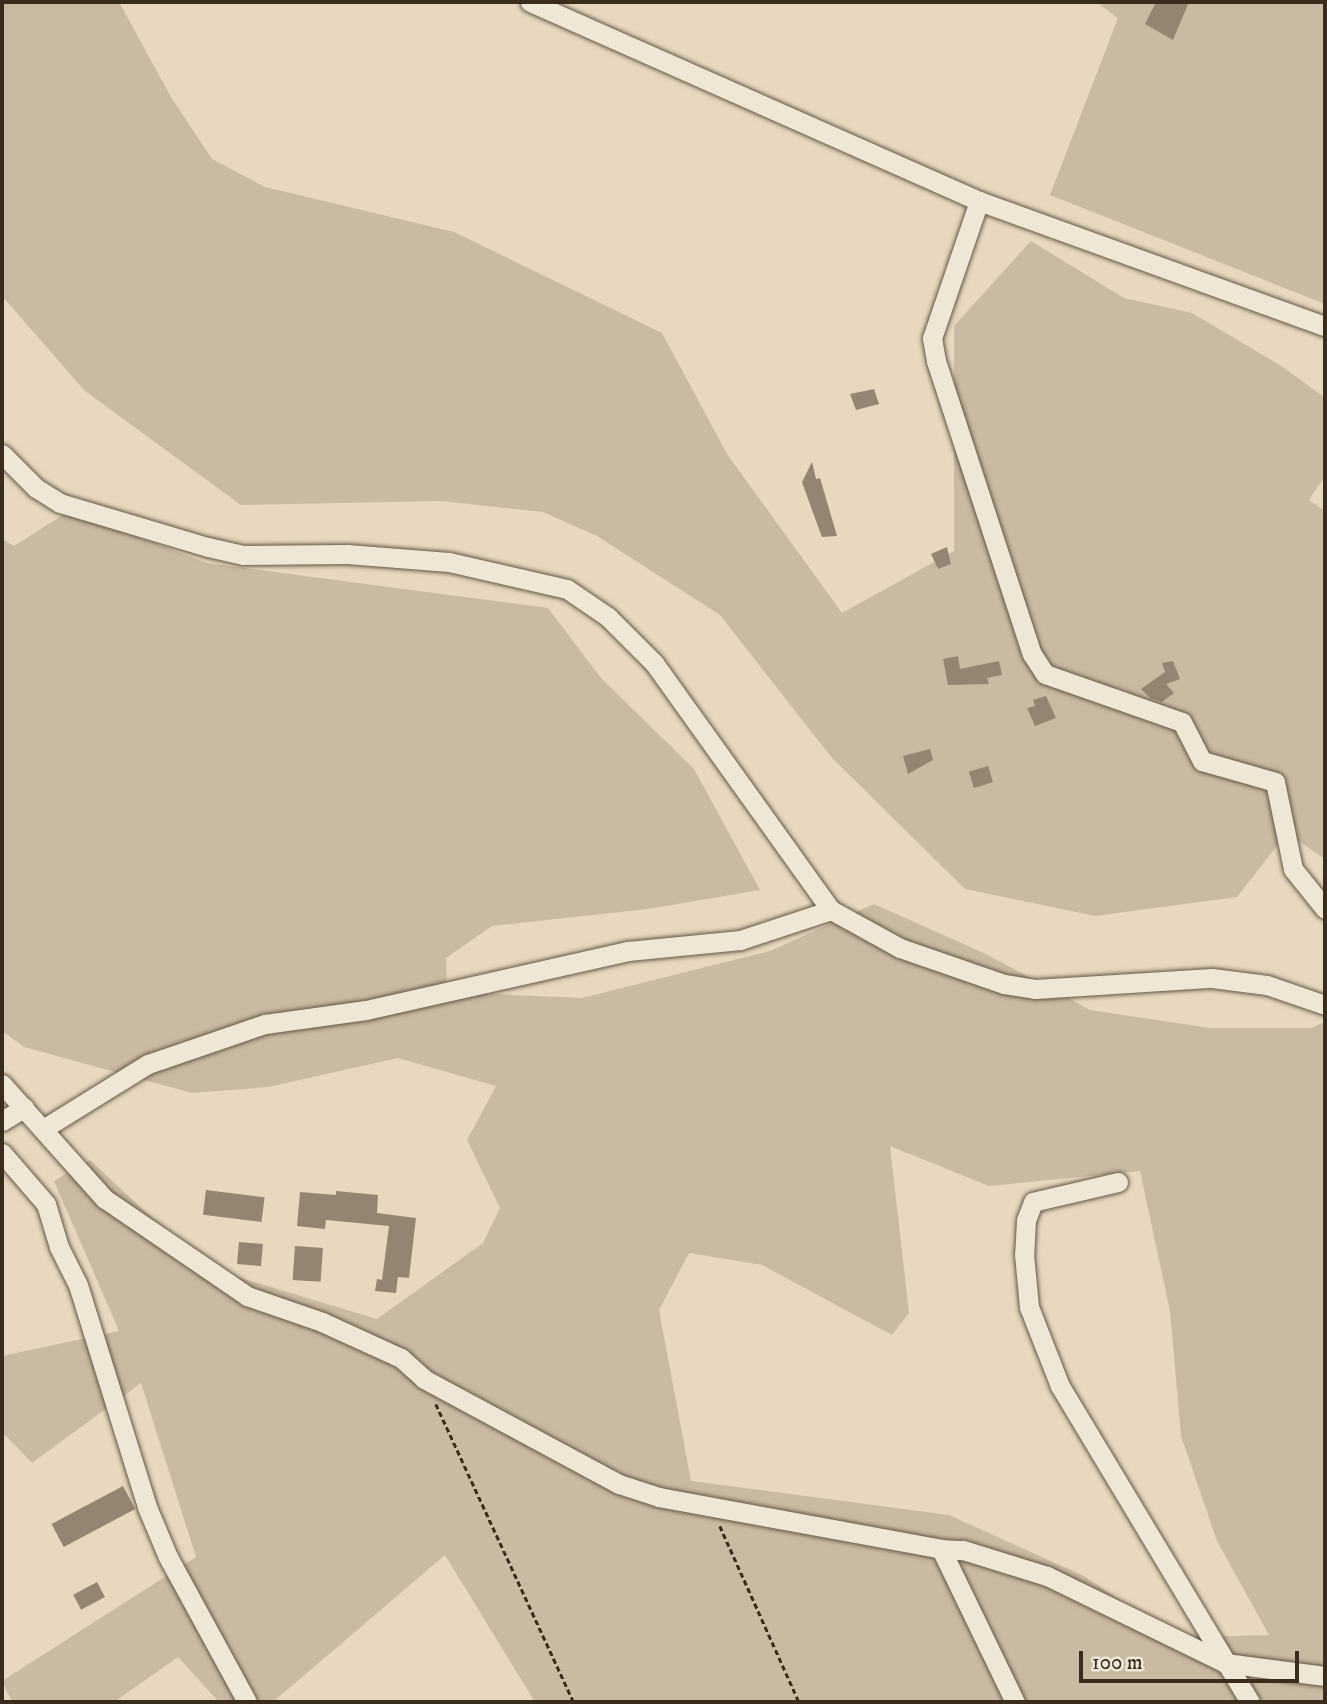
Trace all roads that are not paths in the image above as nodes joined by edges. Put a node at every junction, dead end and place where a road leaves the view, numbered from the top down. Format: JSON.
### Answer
{"nodes":[{"id":1,"x":530,"y":2,"type":"edge"},
{"id":2,"x":979,"y":201,"type":"junction"},
{"id":3,"x":1325,"y":326,"type":"edge"},
{"id":4,"x":2,"y":454,"type":"edge"},
{"id":5,"x":1325,"y":909,"type":"edge"},
{"id":6,"x":831,"y":910,"type":"junction"},
{"id":7,"x":1325,"y":1005,"type":"edge"},
{"id":8,"x":2,"y":1084,"type":"edge"},
{"id":9,"x":24,"y":1108,"type":"junction"},
{"id":10,"x":2,"y":1121,"type":"edge"},
{"id":11,"x":43,"y":1129,"type":"junction"},
{"id":12,"x":2,"y":1153,"type":"edge"},
{"id":13,"x":1118,"y":1182,"type":"dead end"},
{"id":14,"x":941,"y":1549,"type":"junction"},
{"id":15,"x":1225,"y":1663,"type":"junction"},
{"id":16,"x":1325,"y":1676,"type":"edge"},
{"id":17,"x":247,"y":1702,"type":"edge"},
{"id":18,"x":1015,"y":1702,"type":"edge"},
{"id":19,"x":1251,"y":1702,"type":"edge"}],
"edges":[{"from":1,"to":2,"type":"street"},
{"from":2,"to":3,"type":"street"},
{"from":2,"to":5,"type":"street"},
{"from":4,"to":6,"type":"street"},
{"from":6,"to":7,"type":"street"},
{"from":6,"to":11,"type":"street"},
{"from":8,"to":9,"type":"street"},
{"from":9,"to":10,"type":"street"},
{"from":9,"to":11,"type":"street"},
{"from":11,"to":14,"type":"street"},
{"from":12,"to":17,"type":"street"},
{"from":13,"to":15,"type":"street"},
{"from":14,"to":15,"type":"street"},
{"from":14,"to":18,"type":"street"},
{"from":15,"to":16,"type":"street"},
{"from":15,"to":19,"type":"street"}]}
